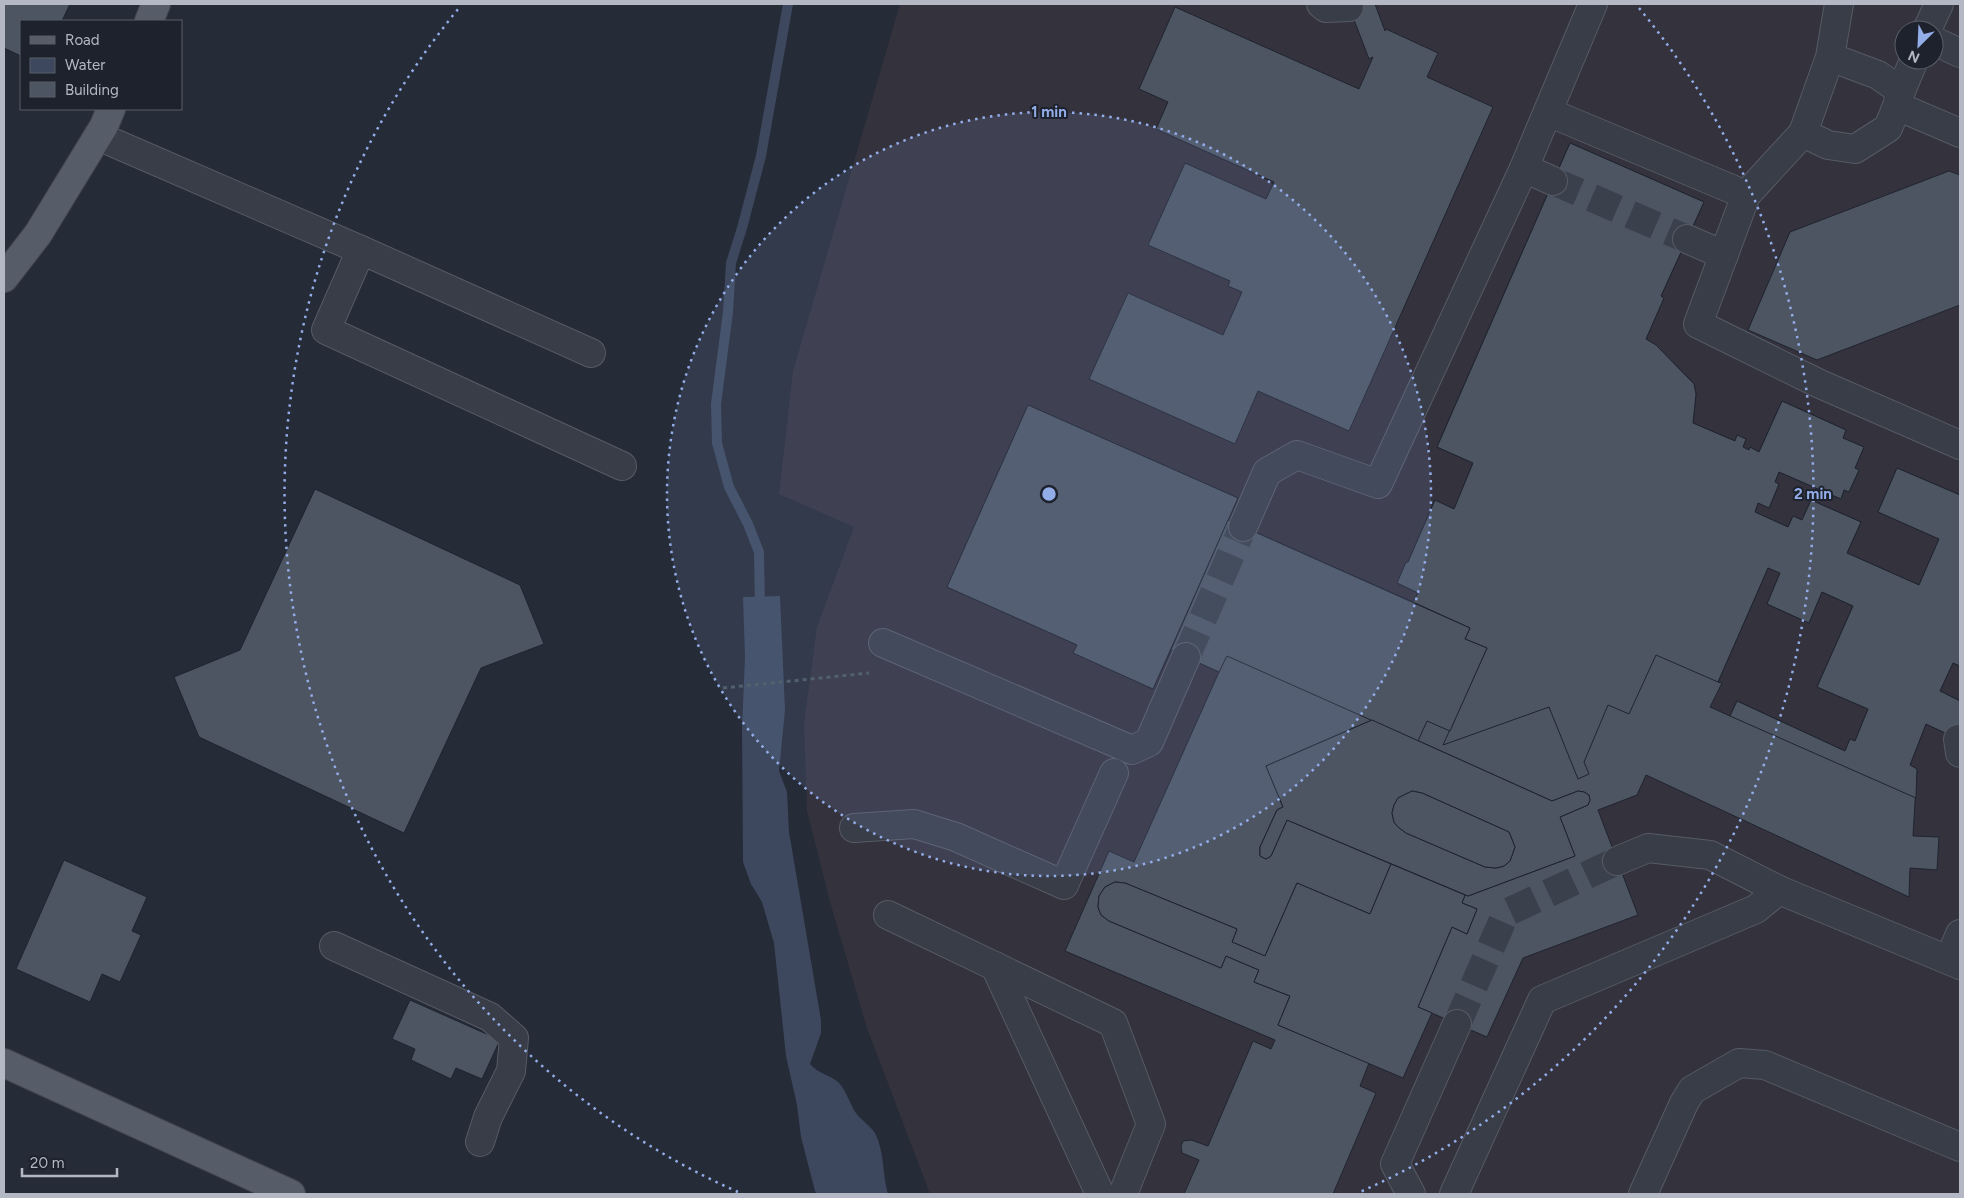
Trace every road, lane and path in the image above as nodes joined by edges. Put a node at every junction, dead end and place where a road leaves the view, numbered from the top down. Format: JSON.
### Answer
{"nodes":[{"id":1,"x":156,"y":4,"type":"edge"},
{"id":2,"x":1321,"y":4,"type":"edge"},
{"id":3,"x":1593,"y":4,"type":"edge"},
{"id":4,"x":1839,"y":4,"type":"edge"},
{"id":5,"x":1939,"y":4,"type":"edge"},
{"id":6,"x":1349,"y":6,"type":"dead end"},
{"id":7,"x":149,"y":20,"type":"edge"},
{"id":8,"x":1932,"y":20,"type":"edge"},
{"id":9,"x":1944,"y":46,"type":"edge"},
{"id":10,"x":1960,"y":53,"type":"edge"},
{"id":11,"x":1830,"y":57,"type":"junction"},
{"id":12,"x":1910,"y":70,"type":"edge"},
{"id":13,"x":1899,"y":99,"type":"junction"},
{"id":14,"x":111,"y":110,"type":"edge"},
{"id":15,"x":1548,"y":112,"type":"junction"},
{"id":16,"x":1802,"y":133,"type":"junction"},
{"id":17,"x":1960,"y":133,"type":"edge"},
{"id":18,"x":98,"y":136,"type":"junction"},
{"id":19,"x":1524,"y":168,"type":"junction"},
{"id":20,"x":1553,"y":181,"type":"tunnel mouth"},
{"id":21,"x":1746,"y":196,"type":"junction"},
{"id":22,"x":1686,"y":239,"type":"tunnel mouth"},
{"id":23,"x":361,"y":250,"type":"junction"},
{"id":24,"x":1724,"y":255,"type":"junction"},
{"id":25,"x":4,"y":278,"type":"edge"},
{"id":26,"x":591,"y":354,"type":"dead end"},
{"id":27,"x":1960,"y":445,"type":"edge"},
{"id":28,"x":622,"y":466,"type":"dead end"},
{"id":29,"x":1243,"y":526,"type":"tunnel mouth"},
{"id":30,"x":883,"y":643,"type":"dead end"},
{"id":31,"x":1186,"y":657,"type":"tunnel mouth"},
{"id":32,"x":869,"y":673,"type":"dead end"},
{"id":33,"x":723,"y":688,"type":"dead end"},
{"id":34,"x":1114,"y":773,"type":"dead end"},
{"id":35,"x":854,"y":828,"type":"dead end"},
{"id":36,"x":1617,"y":861,"type":"tunnel mouth"},
{"id":37,"x":1779,"y":890,"type":"junction"},
{"id":38,"x":888,"y":915,"type":"dead end"},
{"id":39,"x":1960,"y":934,"type":"edge"},
{"id":40,"x":334,"y":946,"type":"dead end"},
{"id":41,"x":1954,"y":963,"type":"edge"},
{"id":42,"x":995,"y":966,"type":"junction"},
{"id":43,"x":1457,"y":1024,"type":"tunnel mouth"},
{"id":44,"x":4,"y":1063,"type":"edge"},
{"id":45,"x":480,"y":1142,"type":"dead end"},
{"id":46,"x":1960,"y":1147,"type":"edge"},
{"id":47,"x":291,"y":1194,"type":"edge"},
{"id":48,"x":1100,"y":1194,"type":"edge"},
{"id":49,"x":1123,"y":1194,"type":"edge"},
{"id":50,"x":1411,"y":1194,"type":"edge"},
{"id":51,"x":1454,"y":1194,"type":"edge"},
{"id":52,"x":1643,"y":1194,"type":"edge"}],
"edges":[{"from":1,"to":7,"type":"main road"},
{"from":2,"to":6,"type":"lane"},
{"from":3,"to":15,"type":"lane"},
{"from":4,"to":11,"type":"lane"},
{"from":5,"to":8,"type":"lane"},
{"from":9,"to":10,"type":"lane"},
{"from":11,"to":13,"type":"lane"},
{"from":11,"to":16,"type":"lane"},
{"from":12,"to":13,"type":"lane"},
{"from":13,"to":16,"type":"lane"},
{"from":13,"to":17,"type":"lane"},
{"from":14,"to":18,"type":"main road"},
{"from":15,"to":19,"type":"lane"},
{"from":15,"to":21,"type":"lane"},
{"from":16,"to":21,"type":"lane"},
{"from":18,"to":23,"type":"lane"},
{"from":18,"to":25,"type":"main road"},
{"from":19,"to":20,"type":"lane"},
{"from":19,"to":29,"type":"lane"},
{"from":21,"to":24,"type":"lane"},
{"from":22,"to":24,"type":"lane"},
{"from":23,"to":26,"type":"lane"},
{"from":23,"to":28,"type":"lane"},
{"from":24,"to":27,"type":"lane"},
{"from":30,"to":31,"type":"lane"},
{"from":32,"to":33,"type":"path"},
{"from":34,"to":35,"type":"lane"},
{"from":36,"to":37,"type":"lane"},
{"from":37,"to":41,"type":"lane"},
{"from":37,"to":51,"type":"lane"},
{"from":38,"to":42,"type":"lane"},
{"from":39,"to":41,"type":"lane"},
{"from":40,"to":45,"type":"lane"},
{"from":42,"to":48,"type":"lane"},
{"from":42,"to":49,"type":"lane"},
{"from":43,"to":50,"type":"lane"},
{"from":44,"to":47,"type":"main road"},
{"from":46,"to":52,"type":"lane"}]}
